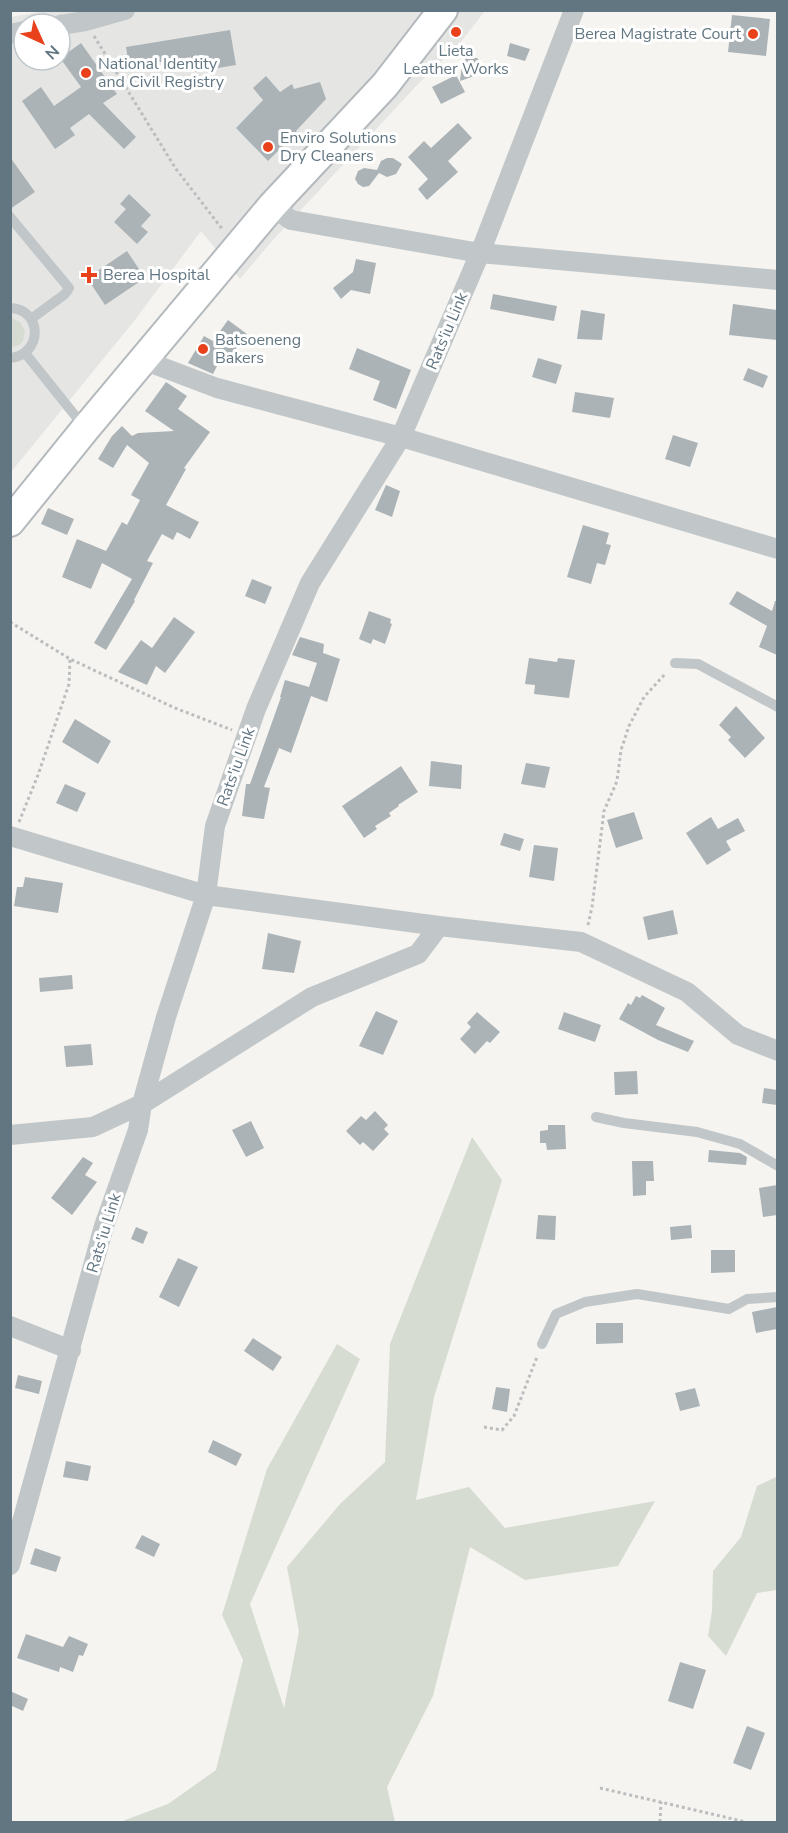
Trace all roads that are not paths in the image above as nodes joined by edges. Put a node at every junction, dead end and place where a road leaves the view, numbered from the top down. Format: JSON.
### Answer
{"nodes":[{"id":1,"x":125,"y":10,"type":"edge"},
{"id":2,"x":443,"y":10,"type":"edge"},
{"id":3,"x":574,"y":10,"type":"edge"},
{"id":4,"x":72,"y":23,"type":"edge"},
{"id":5,"x":272,"y":206,"type":"junction"},
{"id":6,"x":10,"y":217,"type":"edge"},
{"id":7,"x":480,"y":253,"type":"junction"},
{"id":8,"x":777,"y":280,"type":"edge"},
{"id":9,"x":10,"y":308,"type":"edge"},
{"id":10,"x":31,"y":318,"type":"junction"},
{"id":11,"x":25,"y":353,"type":"junction"},
{"id":12,"x":10,"y":358,"type":"edge"},
{"id":13,"x":143,"y":360,"type":"junction"},
{"id":14,"x":86,"y":428,"type":"junction"},
{"id":15,"x":401,"y":437,"type":"junction"},
{"id":16,"x":10,"y":522,"type":"edge"},
{"id":17,"x":777,"y":549,"type":"edge"},
{"id":18,"x":675,"y":663,"type":"road end"},
{"id":19,"x":777,"y":707,"type":"edge"},
{"id":20,"x":12,"y":836,"type":"edge"},
{"id":21,"x":207,"y":895,"type":"junction"},
{"id":22,"x":439,"y":926,"type":"junction"},
{"id":23,"x":777,"y":1052,"type":"edge"},
{"id":24,"x":142,"y":1104,"type":"junction"},
{"id":25,"x":596,"y":1117,"type":"dead end"},
{"id":26,"x":10,"y":1135,"type":"edge"},
{"id":27,"x":777,"y":1166,"type":"edge"},
{"id":28,"x":777,"y":1297,"type":"edge"},
{"id":29,"x":10,"y":1326,"type":"edge"},
{"id":30,"x":543,"y":1344,"type":"road end"},
{"id":31,"x":71,"y":1350,"type":"junction"},
{"id":32,"x":16,"y":1524,"type":"edge"},
{"id":33,"x":10,"y":1565,"type":"edge"}],
"edges":[{"from":1,"to":4,"type":"street"},
{"from":2,"to":5,"type":"main road"},
{"from":3,"to":7,"type":"street","name":"Rats'iu Link"},
{"from":5,"to":7,"type":"street"},
{"from":5,"to":13,"type":"main road"},
{"from":6,"to":10,"type":"lane"},
{"from":7,"to":8,"type":"street"},
{"from":7,"to":15,"type":"street","name":"Rats'iu Link"},
{"from":9,"to":10,"type":"lane"},
{"from":10,"to":11,"type":"lane"},
{"from":11,"to":12,"type":"lane"},
{"from":11,"to":14,"type":"lane"},
{"from":13,"to":14,"type":"main road"},
{"from":13,"to":15,"type":"street"},
{"from":14,"to":16,"type":"main road"},
{"from":15,"to":17,"type":"street"},
{"from":15,"to":21,"type":"street","name":"Rats'iu Link"},
{"from":18,"to":19,"type":"lane"},
{"from":20,"to":21,"type":"street"},
{"from":21,"to":22,"type":"street"},
{"from":21,"to":24,"type":"street","name":"Rats'iu Link"},
{"from":22,"to":23,"type":"street"},
{"from":22,"to":24,"type":"street"},
{"from":24,"to":26,"type":"street"},
{"from":24,"to":31,"type":"street","name":"Rats'iu Link"},
{"from":25,"to":27,"type":"lane"},
{"from":28,"to":30,"type":"lane"},
{"from":29,"to":31,"type":"street"},
{"from":31,"to":32,"type":"street","name":"Rats'iu Link"},
{"from":32,"to":33,"type":"street","name":"Rats'iu Link"}]}
